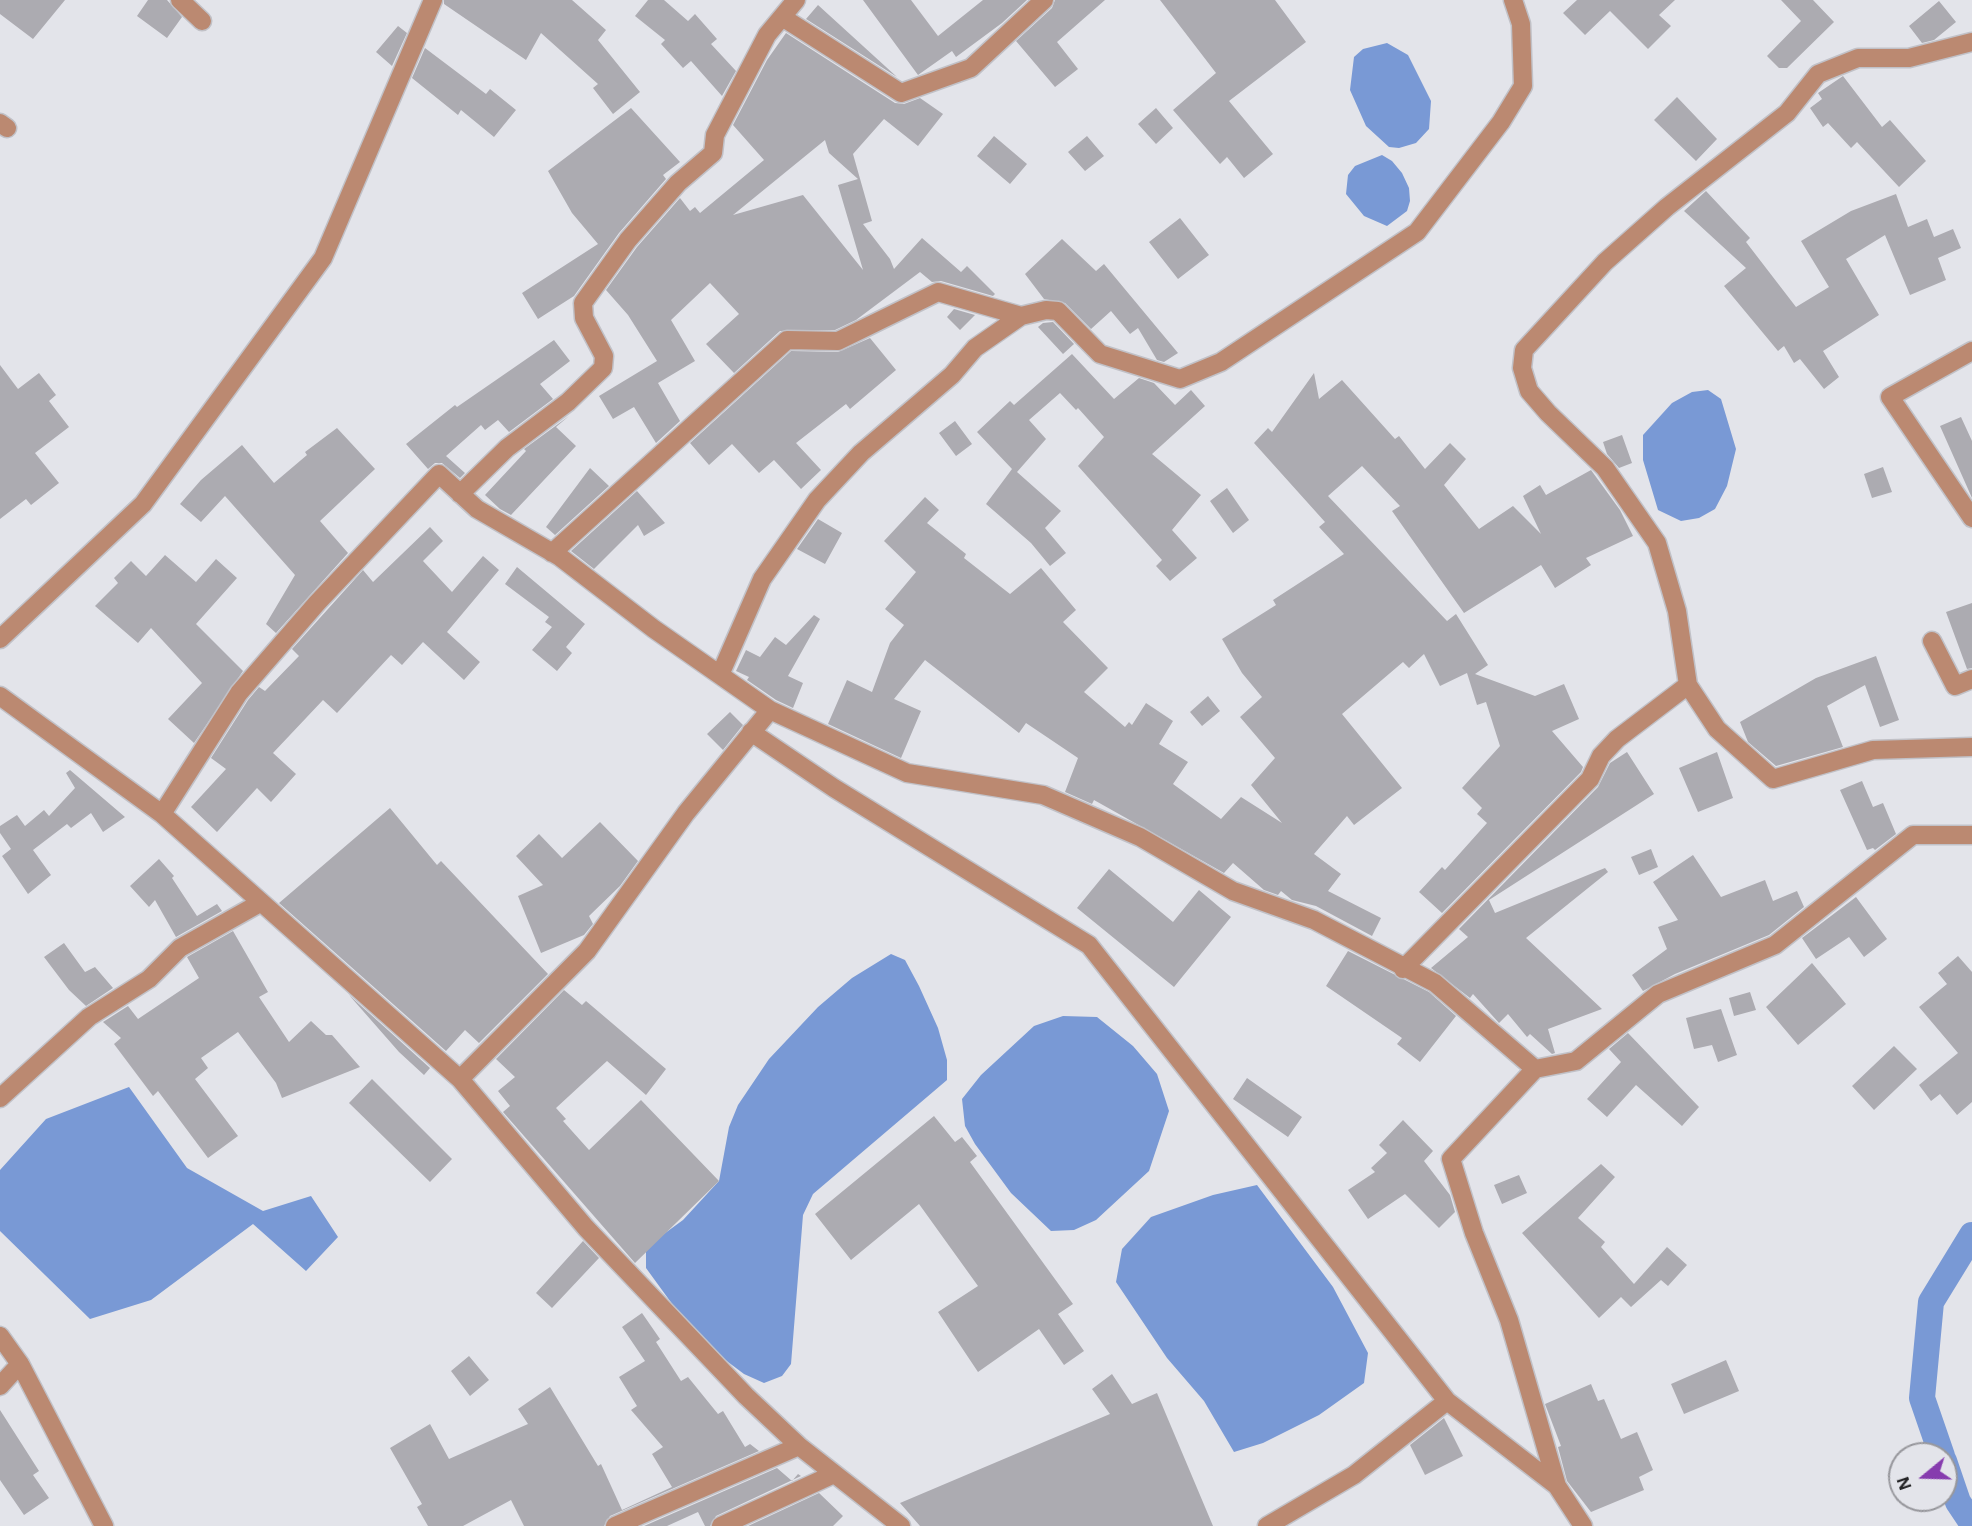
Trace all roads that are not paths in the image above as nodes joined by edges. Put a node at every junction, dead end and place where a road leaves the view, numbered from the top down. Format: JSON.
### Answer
{"nodes":[{"id":1,"x":180,"y":0,"type":"edge"},
{"id":2,"x":433,"y":0,"type":"edge"},
{"id":3,"x":796,"y":0,"type":"edge"},
{"id":4,"x":1044,"y":0,"type":"edge"},
{"id":5,"x":1513,"y":0,"type":"edge"},
{"id":6,"x":782,"y":17,"type":"junction"},
{"id":7,"x":202,"y":21,"type":"dead end"},
{"id":8,"x":1972,"y":42,"type":"edge"},
{"id":9,"x":1021,"y":316,"type":"junction"},
{"id":10,"x":1972,"y":351,"type":"edge"},
{"id":11,"x":460,"y":494,"type":"junction"},
{"id":12,"x":1972,"y":518,"type":"edge"},
{"id":13,"x":552,"y":553,"type":"junction"},
{"id":14,"x":0,"y":639,"type":"edge"},
{"id":15,"x":1932,"y":641,"type":"dead end"},
{"id":16,"x":720,"y":675,"type":"junction"},
{"id":17,"x":1972,"y":679,"type":"edge"},
{"id":18,"x":1688,"y":685,"type":"junction"},
{"id":19,"x":0,"y":696,"type":"edge"},
{"id":20,"x":770,"y":710,"type":"junction"},
{"id":21,"x":751,"y":732,"type":"junction"},
{"id":22,"x":1972,"y":747,"type":"edge"},
{"id":23,"x":162,"y":814,"type":"junction"},
{"id":24,"x":1972,"y":835,"type":"edge"},
{"id":25,"x":260,"y":903,"type":"junction"},
{"id":26,"x":1404,"y":969,"type":"junction"},
{"id":27,"x":1535,"y":1069,"type":"junction"},
{"id":28,"x":460,"y":1079,"type":"junction"},
{"id":29,"x":0,"y":1098,"type":"edge"},
{"id":30,"x":0,"y":1336,"type":"edge"},
{"id":31,"x":20,"y":1364,"type":"junction"},
{"id":32,"x":0,"y":1386,"type":"edge"},
{"id":33,"x":1447,"y":1401,"type":"junction"},
{"id":34,"x":799,"y":1446,"type":"junction"},
{"id":35,"x":834,"y":1474,"type":"junction"},
{"id":36,"x":1557,"y":1486,"type":"junction"},
{"id":37,"x":890,"y":1524,"type":"edge"},
{"id":38,"x":104,"y":1526,"type":"edge"},
{"id":39,"x":615,"y":1526,"type":"edge"},
{"id":40,"x":721,"y":1526,"type":"edge"},
{"id":41,"x":1267,"y":1526,"type":"edge"},
{"id":42,"x":1582,"y":1526,"type":"edge"}],
"edges":[{"from":1,"to":7,"type":"street"},
{"from":2,"to":14,"type":"street"},
{"from":3,"to":6,"type":"street"},
{"from":4,"to":6,"type":"street"},
{"from":5,"to":9,"type":"street"},
{"from":6,"to":11,"type":"street"},
{"from":8,"to":18,"type":"street"},
{"from":9,"to":13,"type":"street"},
{"from":9,"to":16,"type":"street"},
{"from":10,"to":12,"type":"street"},
{"from":11,"to":13,"type":"street"},
{"from":11,"to":23,"type":"street"},
{"from":13,"to":16,"type":"street"},
{"from":15,"to":17,"type":"street"},
{"from":16,"to":20,"type":"street"},
{"from":18,"to":22,"type":"street"},
{"from":18,"to":26,"type":"street"},
{"from":19,"to":23,"type":"street"},
{"from":20,"to":21,"type":"street"},
{"from":20,"to":26,"type":"street"},
{"from":21,"to":28,"type":"street"},
{"from":21,"to":33,"type":"street"},
{"from":23,"to":25,"type":"street"},
{"from":24,"to":27,"type":"street"},
{"from":25,"to":28,"type":"street"},
{"from":25,"to":29,"type":"street"},
{"from":26,"to":27,"type":"street"},
{"from":27,"to":36,"type":"street"},
{"from":28,"to":34,"type":"street"},
{"from":30,"to":31,"type":"street"},
{"from":31,"to":32,"type":"street"},
{"from":31,"to":38,"type":"street"},
{"from":33,"to":36,"type":"street"},
{"from":33,"to":41,"type":"street"},
{"from":34,"to":35,"type":"street"},
{"from":34,"to":39,"type":"street"},
{"from":35,"to":37,"type":"street"},
{"from":35,"to":40,"type":"street"},
{"from":36,"to":42,"type":"street"}]}
